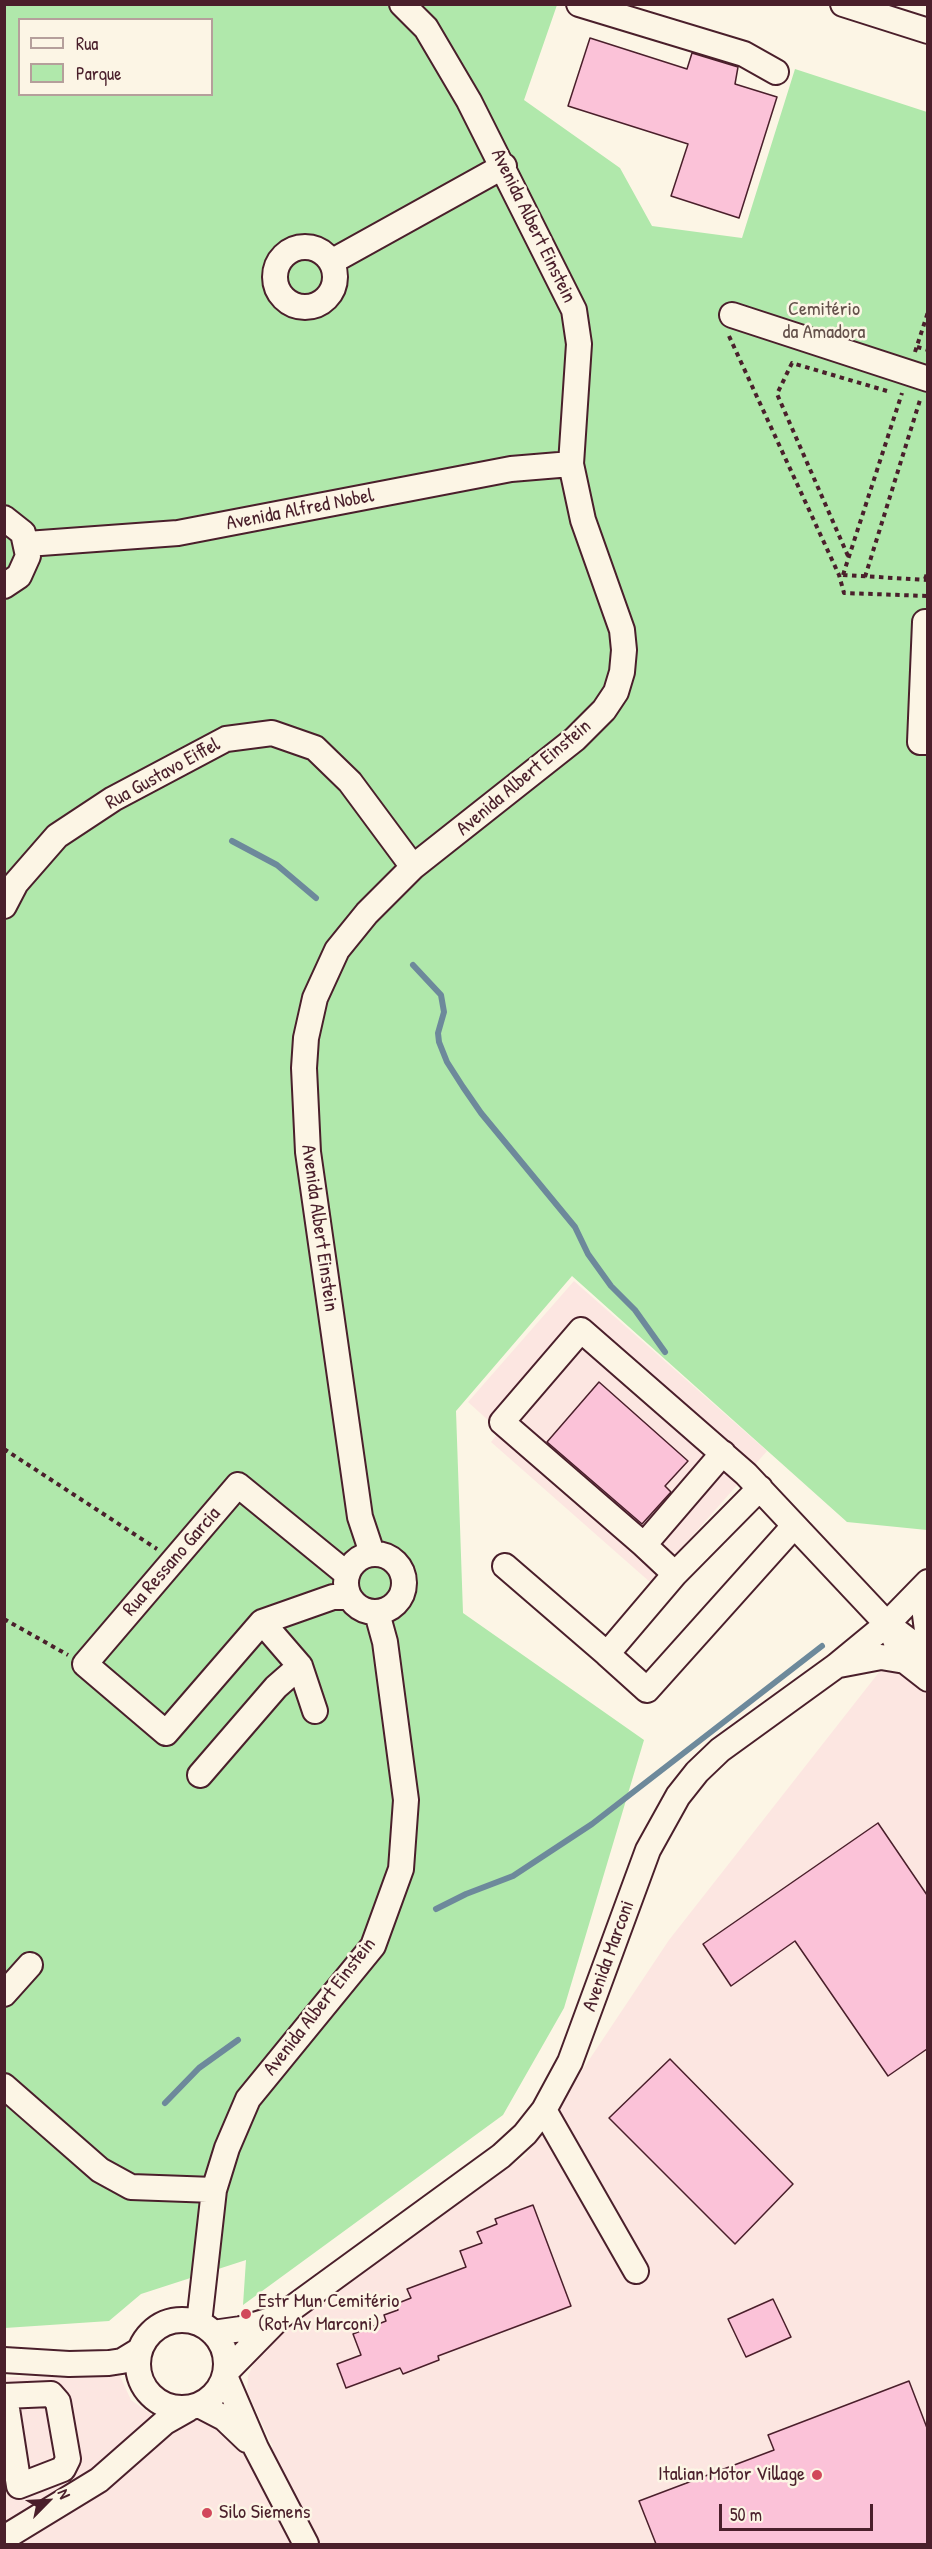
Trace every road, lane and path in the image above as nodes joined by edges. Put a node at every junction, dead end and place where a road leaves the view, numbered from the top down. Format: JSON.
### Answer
{"nodes":[{"id":1,"x":579,"y":4,"type":"edge"},
{"id":2,"x":843,"y":4,"type":"edge"},
{"id":3,"x":414,"y":8,"type":"edge"},
{"id":4,"x":927,"y":31,"type":"edge"},
{"id":5,"x":776,"y":72,"type":"dead end"},
{"id":6,"x":504,"y":166,"type":"junction"},
{"id":7,"x":331,"y":262,"type":"dead end"},
{"id":8,"x":927,"y":312,"type":"edge"},
{"id":9,"x":732,"y":315,"type":"joint"},
{"id":10,"x":917,"y":347,"type":"junction"},
{"id":11,"x":927,"y":350,"type":"edge"},
{"id":12,"x":917,"y":385,"type":"edge"},
{"id":13,"x":927,"y":404,"type":"edge"},
{"id":14,"x":571,"y":464,"type":"junction"},
{"id":15,"x":4,"y":518,"type":"edge"},
{"id":16,"x":27,"y":544,"type":"junction"},
{"id":17,"x":848,"y":556,"type":"junction"},
{"id":18,"x":927,"y":571,"type":"edge"},
{"id":19,"x":841,"y":575,"type":"junction"},
{"id":20,"x":865,"y":577,"type":"junction"},
{"id":21,"x":926,"y":580,"type":"edge"},
{"id":22,"x":4,"y":586,"type":"edge"},
{"id":23,"x":927,"y":596,"type":"edge"},
{"id":24,"x":927,"y":622,"type":"edge"},
{"id":25,"x":927,"y":742,"type":"edge"},
{"id":26,"x":413,"y":867,"type":"junction"},
{"id":27,"x":4,"y":906,"type":"edge"},
{"id":28,"x":4,"y":1449,"type":"edge"},
{"id":29,"x":723,"y":1453,"type":"junction"},
{"id":30,"x":760,"y":1488,"type":"junction"},
{"id":31,"x":794,"y":1526,"type":"junction"},
{"id":32,"x":644,"y":1545,"type":"junction"},
{"id":33,"x":372,"y":1553,"type":"junction"},
{"id":34,"x":174,"y":1560,"type":"junction"},
{"id":35,"x":505,"y":1566,"type":"dead end"},
{"id":36,"x":675,"y":1574,"type":"junction"},
{"id":37,"x":927,"y":1582,"type":"edge"},
{"id":38,"x":348,"y":1586,"type":"junction"},
{"id":39,"x":927,"y":1600,"type":"edge"},
{"id":40,"x":377,"y":1613,"type":"junction"},
{"id":41,"x":4,"y":1619,"type":"edge"},
{"id":42,"x":262,"y":1622,"type":"junction"},
{"id":43,"x":887,"y":1624,"type":"junction"},
{"id":44,"x":927,"y":1638,"type":"edge"},
{"id":45,"x":607,"y":1654,"type":"junction"},
{"id":46,"x":916,"y":1658,"type":"edge"},
{"id":47,"x":85,"y":1664,"type":"junction"},
{"id":48,"x":300,"y":1666,"type":"junction"},
{"id":49,"x":836,"y":1666,"type":"junction"},
{"id":50,"x":927,"y":1679,"type":"edge"},
{"id":51,"x":315,"y":1712,"type":"dead end"},
{"id":52,"x":200,"y":1775,"type":"dead end"},
{"id":53,"x":30,"y":1965,"type":"dead end"},
{"id":54,"x":4,"y":1994,"type":"edge"},
{"id":55,"x":4,"y":2086,"type":"edge"},
{"id":56,"x":544,"y":2110,"type":"junction"},
{"id":57,"x":214,"y":2190,"type":"junction"},
{"id":58,"x":636,"y":2271,"type":"dead end"},
{"id":59,"x":279,"y":2317,"type":"junction"},
{"id":60,"x":206,"y":2328,"type":"junction"},
{"id":61,"x":140,"y":2350,"type":"junction"},
{"id":62,"x":4,"y":2360,"type":"edge"},
{"id":63,"x":225,"y":2374,"type":"junction"},
{"id":64,"x":194,"y":2407,"type":"junction"},
{"id":65,"x":256,"y":2448,"type":"junction"},
{"id":66,"x":4,"y":2538,"type":"edge"},
{"id":67,"x":306,"y":2544,"type":"edge"}],
"edges":[{"from":1,"to":5,"type":"street"},
{"from":2,"to":4,"type":"street"},
{"from":3,"to":6,"type":"street","name":"Avenida Albert Einstein"},
{"from":6,"to":7,"type":"street"},
{"from":6,"to":14,"type":"street","name":"Avenida Albert Einstein"},
{"from":8,"to":10,"type":"path"},
{"from":9,"to":12,"type":"street"},
{"from":9,"to":19,"type":"path"},
{"from":10,"to":11,"type":"path"},
{"from":10,"to":12,"type":"path"},
{"from":12,"to":13,"type":"path"},
{"from":12,"to":17,"type":"path"},
{"from":12,"to":17,"type":"path"},
{"from":12,"to":20,"type":"path"},
{"from":14,"to":16,"type":"street","name":"Avenida Alfred Nobel"},
{"from":14,"to":26,"type":"street","name":"Avenida Albert Einstein"},
{"from":15,"to":16,"type":"street"},
{"from":16,"to":22,"type":"street"},
{"from":17,"to":19,"type":"path"},
{"from":18,"to":21,"type":"path"},
{"from":19,"to":20,"type":"path"},
{"from":19,"to":23,"type":"path"},
{"from":20,"to":21,"type":"path"},
{"from":24,"to":25,"type":"street"},
{"from":26,"to":27,"type":"street","name":"Rua Gustavo Eiffel"},
{"from":26,"to":33,"type":"street","name":"Avenida Albert Einstein"},
{"from":28,"to":34,"type":"path"},
{"from":29,"to":30,"type":"street"},
{"from":29,"to":32,"type":"street"},
{"from":29,"to":32,"type":"street"},
{"from":30,"to":31,"type":"street"},
{"from":30,"to":36,"type":"street"},
{"from":31,"to":43,"type":"street"},
{"from":31,"to":45,"type":"street"},
{"from":32,"to":36,"type":"street"},
{"from":33,"to":38,"type":"street"},
{"from":33,"to":40,"type":"street"},
{"from":34,"to":38,"type":"street","name":"Rua Ressano Garcia"},
{"from":34,"to":47,"type":"street","name":"Rua Ressano Garcia"},
{"from":35,"to":45,"type":"street"},
{"from":36,"to":45,"type":"street"},
{"from":37,"to":43,"type":"street","name":"Avenida Marconi"},
{"from":38,"to":40,"type":"street"},
{"from":38,"to":42,"type":"street"},
{"from":39,"to":44,"type":"street"},
{"from":40,"to":57,"type":"street","name":"Avenida Albert Einstein"},
{"from":41,"to":47,"type":"path"},
{"from":42,"to":47,"type":"street"},
{"from":42,"to":48,"type":"street"},
{"from":43,"to":46,"type":"street"},
{"from":43,"to":49,"type":"street","name":"Avenida Marconi"},
{"from":46,"to":49,"type":"street"},
{"from":46,"to":50,"type":"street"},
{"from":48,"to":51,"type":"street"},
{"from":48,"to":52,"type":"street"},
{"from":49,"to":56,"type":"street","name":"Avenida Marconi"},
{"from":53,"to":54,"type":"street"},
{"from":55,"to":57,"type":"street"},
{"from":56,"to":58,"type":"street"},
{"from":56,"to":59,"type":"street","name":"Avenida Marconi"},
{"from":57,"to":60,"type":"street","name":"Avenida Albert Einstein"},
{"from":59,"to":60,"type":"street","name":"Avenida Marconi"},
{"from":59,"to":63,"type":"street","name":"Avenida Marconi"},
{"from":60,"to":61,"type":"street"},
{"from":60,"to":63,"type":"street"},
{"from":61,"to":62,"type":"street"},
{"from":61,"to":64,"type":"street"},
{"from":63,"to":64,"type":"street"},
{"from":63,"to":65,"type":"street"},
{"from":64,"to":65,"type":"street"},
{"from":64,"to":66,"type":"street"},
{"from":65,"to":67,"type":"street"}]}
